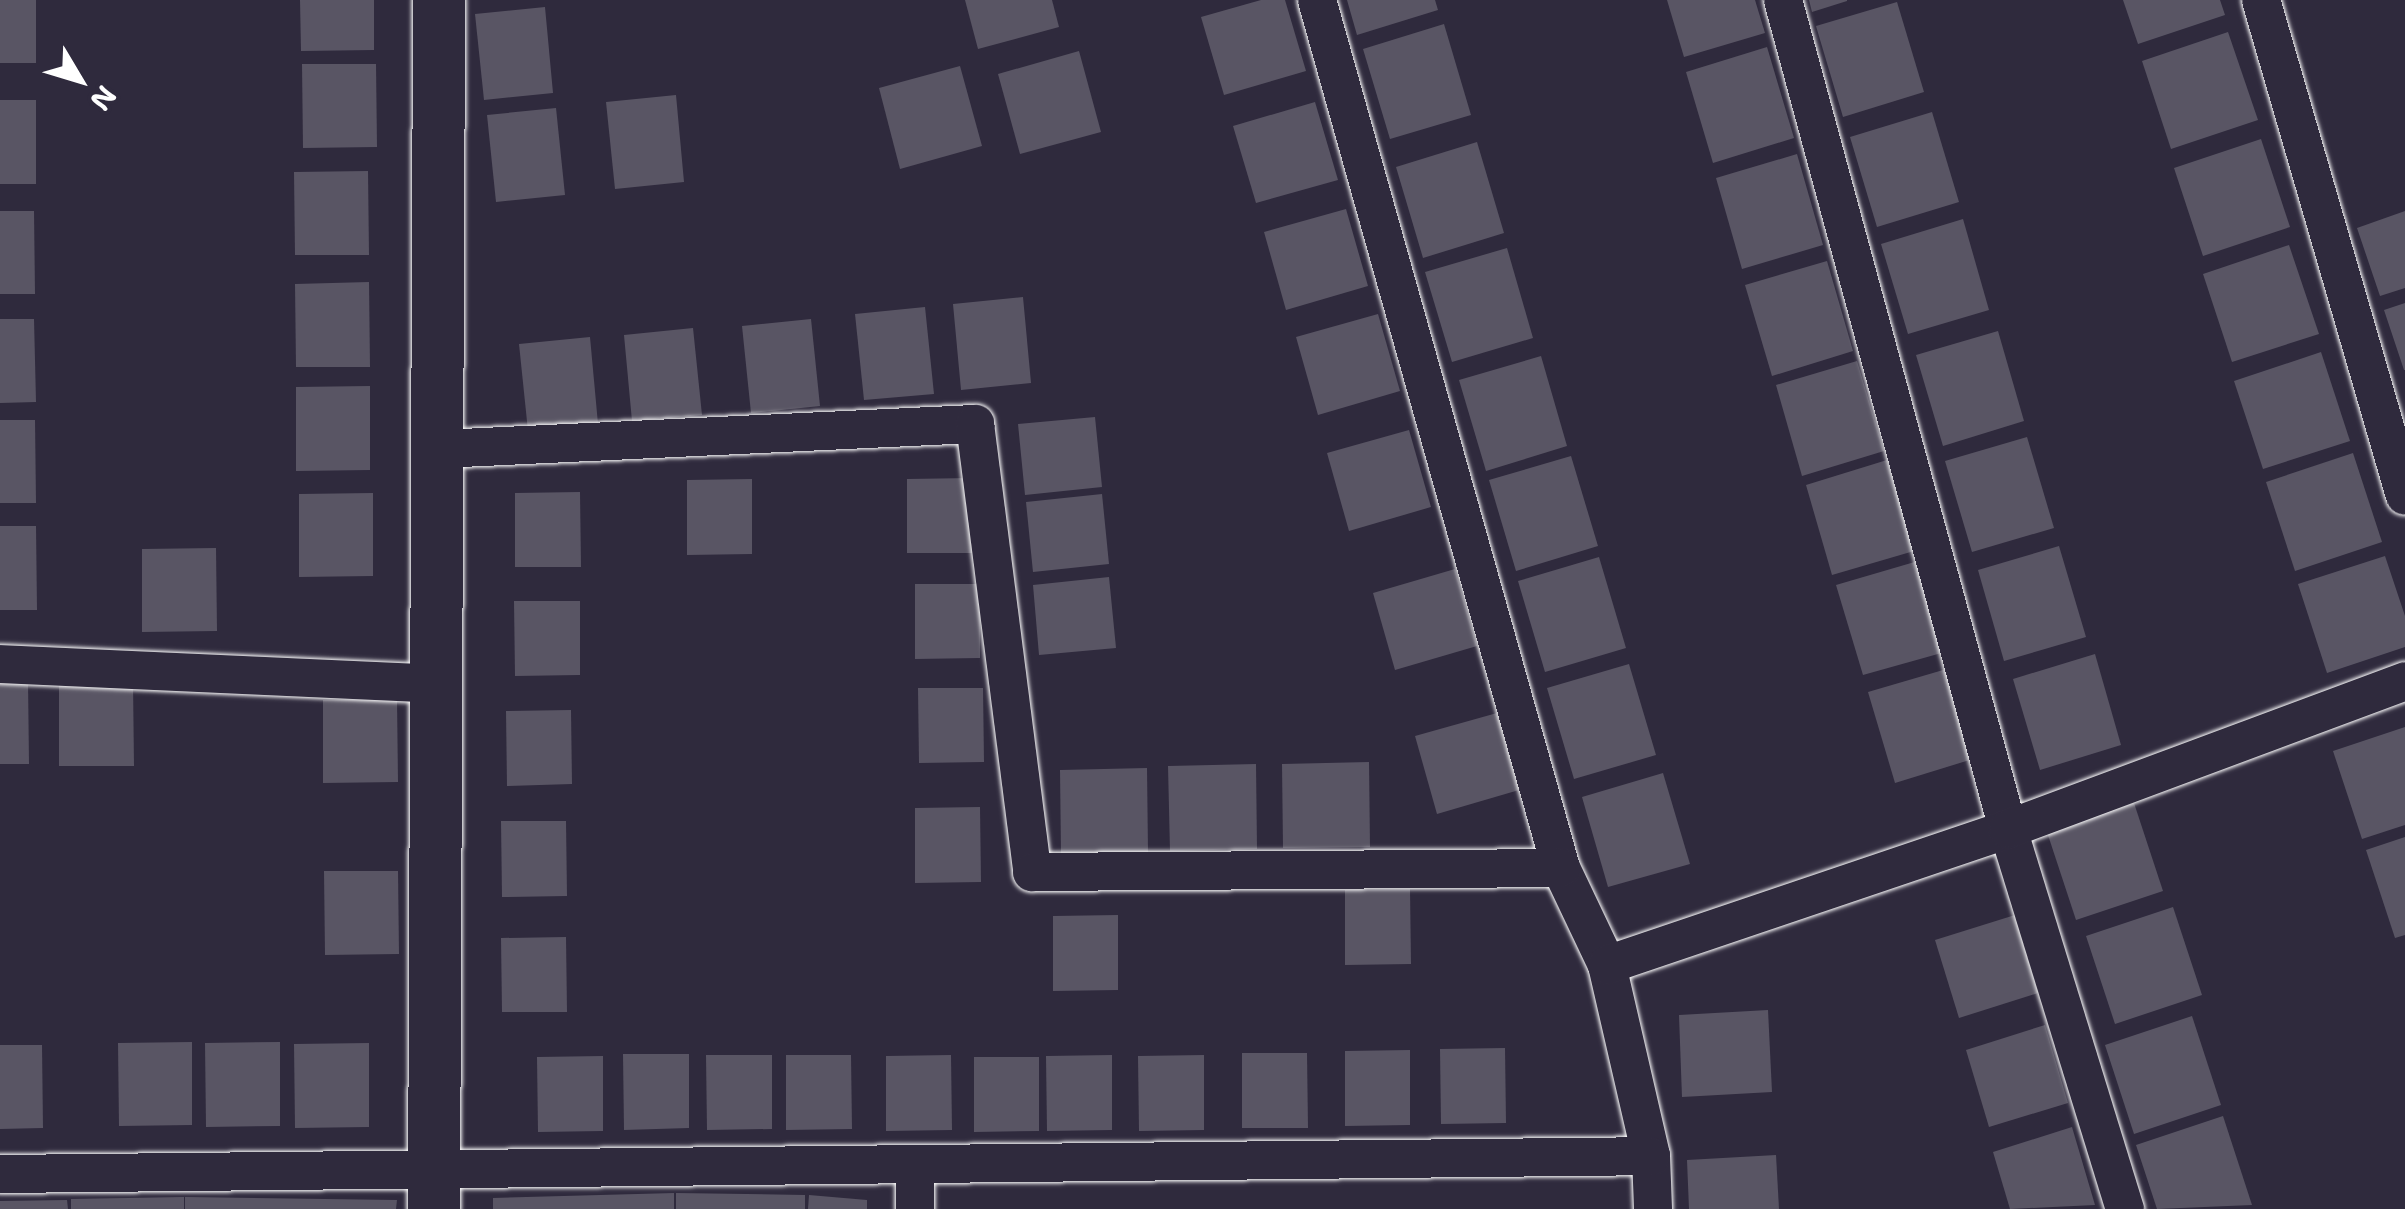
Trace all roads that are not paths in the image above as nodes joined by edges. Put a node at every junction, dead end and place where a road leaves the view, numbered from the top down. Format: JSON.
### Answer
{"nodes":[{"id":1,"x":438,"y":0,"type":"edge"},
{"id":2,"x":1317,"y":0,"type":"edge"},
{"id":3,"x":1783,"y":0,"type":"edge"},
{"id":4,"x":2261,"y":0,"type":"edge"},
{"id":5,"x":440,"y":449,"type":"junction"},
{"id":6,"x":2405,"y":496,"type":"edge"},
{"id":7,"x":0,"y":664,"type":"edge"},
{"id":8,"x":2405,"y":681,"type":"edge"},
{"id":9,"x":440,"y":684,"type":"junction"},
{"id":10,"x":2008,"y":829,"type":"junction"},
{"id":11,"x":1561,"y":868,"type":"junction"},
{"id":12,"x":1607,"y":965,"type":"junction"},
{"id":13,"x":1651,"y":1156,"type":"junction"},
{"id":14,"x":915,"y":1166,"type":"junction"},
{"id":15,"x":0,"y":1174,"type":"edge"},
{"id":16,"x":434,"y":1190,"type":"edge"},
{"id":17,"x":915,"y":1209,"type":"edge"},
{"id":18,"x":1653,"y":1209,"type":"edge"},
{"id":19,"x":2125,"y":1209,"type":"edge"}],
"edges":[{"from":1,"to":5,"type":"main road"},
{"from":2,"to":11,"type":"street"},
{"from":3,"to":10,"type":"street"},
{"from":4,"to":6,"type":"street"},
{"from":5,"to":9,"type":"main road"},
{"from":5,"to":11,"type":"street"},
{"from":7,"to":9,"type":"street"},
{"from":8,"to":10,"type":"street"},
{"from":9,"to":16,"type":"main road"},
{"from":10,"to":12,"type":"street"},
{"from":10,"to":19,"type":"street"},
{"from":11,"to":12,"type":"street"},
{"from":12,"to":13,"type":"street"},
{"from":13,"to":14,"type":"street"},
{"from":13,"to":18,"type":"street"},
{"from":14,"to":16,"type":"street"},
{"from":14,"to":17,"type":"street"},
{"from":15,"to":16,"type":"street"}]}
